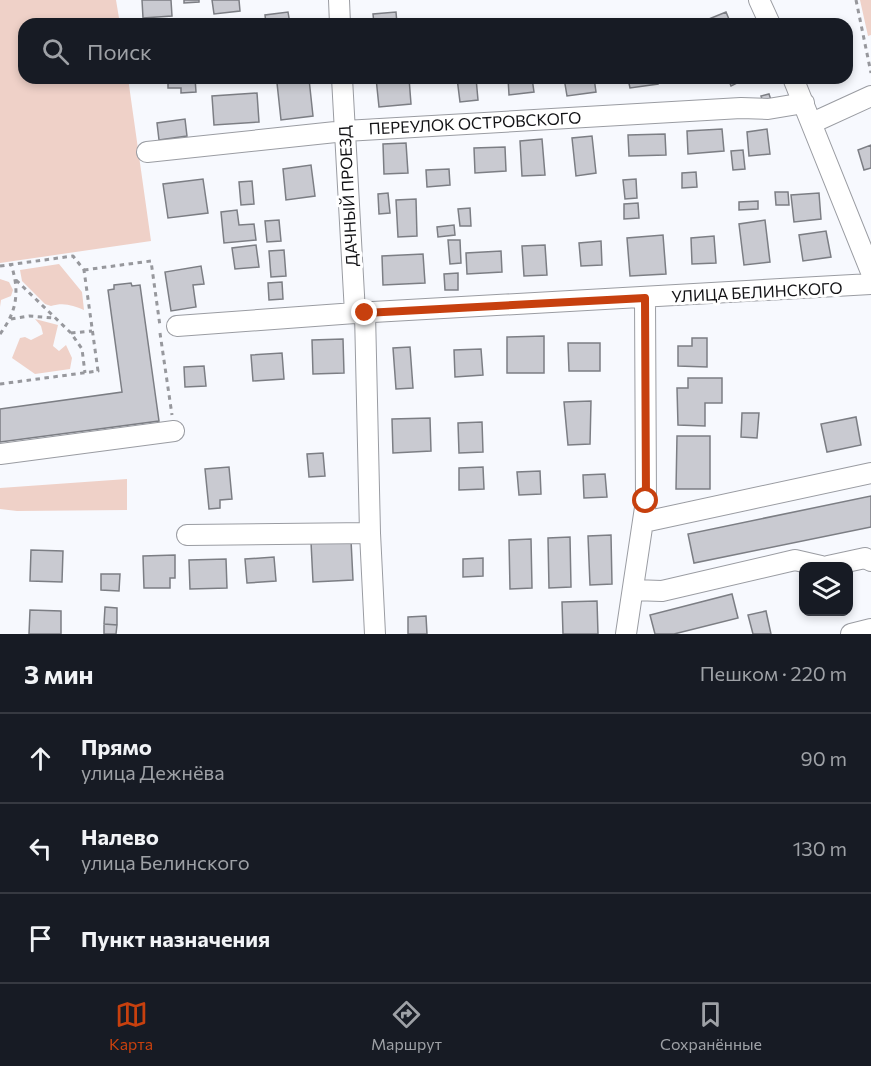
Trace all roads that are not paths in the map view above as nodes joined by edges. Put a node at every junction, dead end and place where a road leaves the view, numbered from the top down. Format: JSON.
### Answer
{"nodes":[{"id":1,"x":339,"y":0,"type":"edge"},
{"id":2,"x":759,"y":0,"type":"edge"},
{"id":3,"x":340,"y":18,"type":"edge"},
{"id":4,"x":767,"y":18,"type":"edge"},
{"id":5,"x":342,"y":84,"type":"edge"},
{"id":6,"x":796,"y":84,"type":"edge"},
{"id":7,"x":871,"y":96,"type":"edge"},
{"id":8,"x":804,"y":103,"type":"junction"},
{"id":9,"x":813,"y":123,"type":"junction"},
{"id":10,"x":345,"y":131,"type":"junction"},
{"id":11,"x":147,"y":152,"type":"dead end"},
{"id":12,"x":871,"y":272,"type":"edge"},
{"id":13,"x":871,"y":284,"type":"edge"},
{"id":14,"x":645,"y":298,"type":"junction"},
{"id":15,"x":360,"y":313,"type":"junction"},
{"id":16,"x":177,"y":326,"type":"dead end"},
{"id":17,"x":174,"y":431,"type":"road end"},
{"id":18,"x":0,"y":454,"type":"edge"},
{"id":19,"x":871,"y":474,"type":"edge"},
{"id":20,"x":644,"y":522,"type":"junction"},
{"id":21,"x":370,"y":534,"type":"junction"},
{"id":22,"x":187,"y":535,"type":"dead end"},
{"id":23,"x":871,"y":561,"type":"edge"},
{"id":24,"x":802,"y":562,"type":"edge"},
{"id":25,"x":849,"y":562,"type":"edge"},
{"id":26,"x":633,"y":590,"type":"junction"},
{"id":27,"x":871,"y":629,"type":"edge"},
{"id":28,"x":375,"y":634,"type":"edge"},
{"id":29,"x":626,"y":634,"type":"edge"},
{"id":30,"x":851,"y":634,"type":"edge"}],
"edges":[{"from":1,"to":3,"type":"street"},
{"from":2,"to":4,"type":"street"},
{"from":5,"to":10,"type":"street","name":"ДАЧНЫЙ ПРОЕЗД"},
{"from":6,"to":8,"type":"street"},
{"from":7,"to":9,"type":"street"},
{"from":8,"to":9,"type":"street"},
{"from":8,"to":10,"type":"street","name":"ПЕРЕУЛОК ОСТРОВСКОГО"},
{"from":9,"to":12,"type":"street"},
{"from":10,"to":11,"type":"street","name":"ПЕРЕУЛОК ОСТРОВСКОГО"},
{"from":10,"to":15,"type":"street","name":"ДАЧНЫЙ ПРОЕЗД"},
{"from":13,"to":14,"type":"street","name":"УЛИЦА БЕЛИНСКОГО"},
{"from":14,"to":15,"type":"street","name":"УЛИЦА БЕЛИНСКОГО"},
{"from":14,"to":20,"type":"street"},
{"from":15,"to":16,"type":"street","name":"УЛИЦА БЕЛИНСКОГО"},
{"from":15,"to":21,"type":"street","name":"ДАЧНЫЙ ПРОЕЗД"},
{"from":17,"to":18,"type":"street"},
{"from":19,"to":20,"type":"street"},
{"from":20,"to":26,"type":"street"},
{"from":21,"to":22,"type":"street"},
{"from":21,"to":28,"type":"street","name":"ДАЧНЫЙ ПРОЕЗД"},
{"from":23,"to":25,"type":"street"},
{"from":24,"to":26,"type":"street"},
{"from":26,"to":29,"type":"street"},
{"from":27,"to":30,"type":"street"}]}
